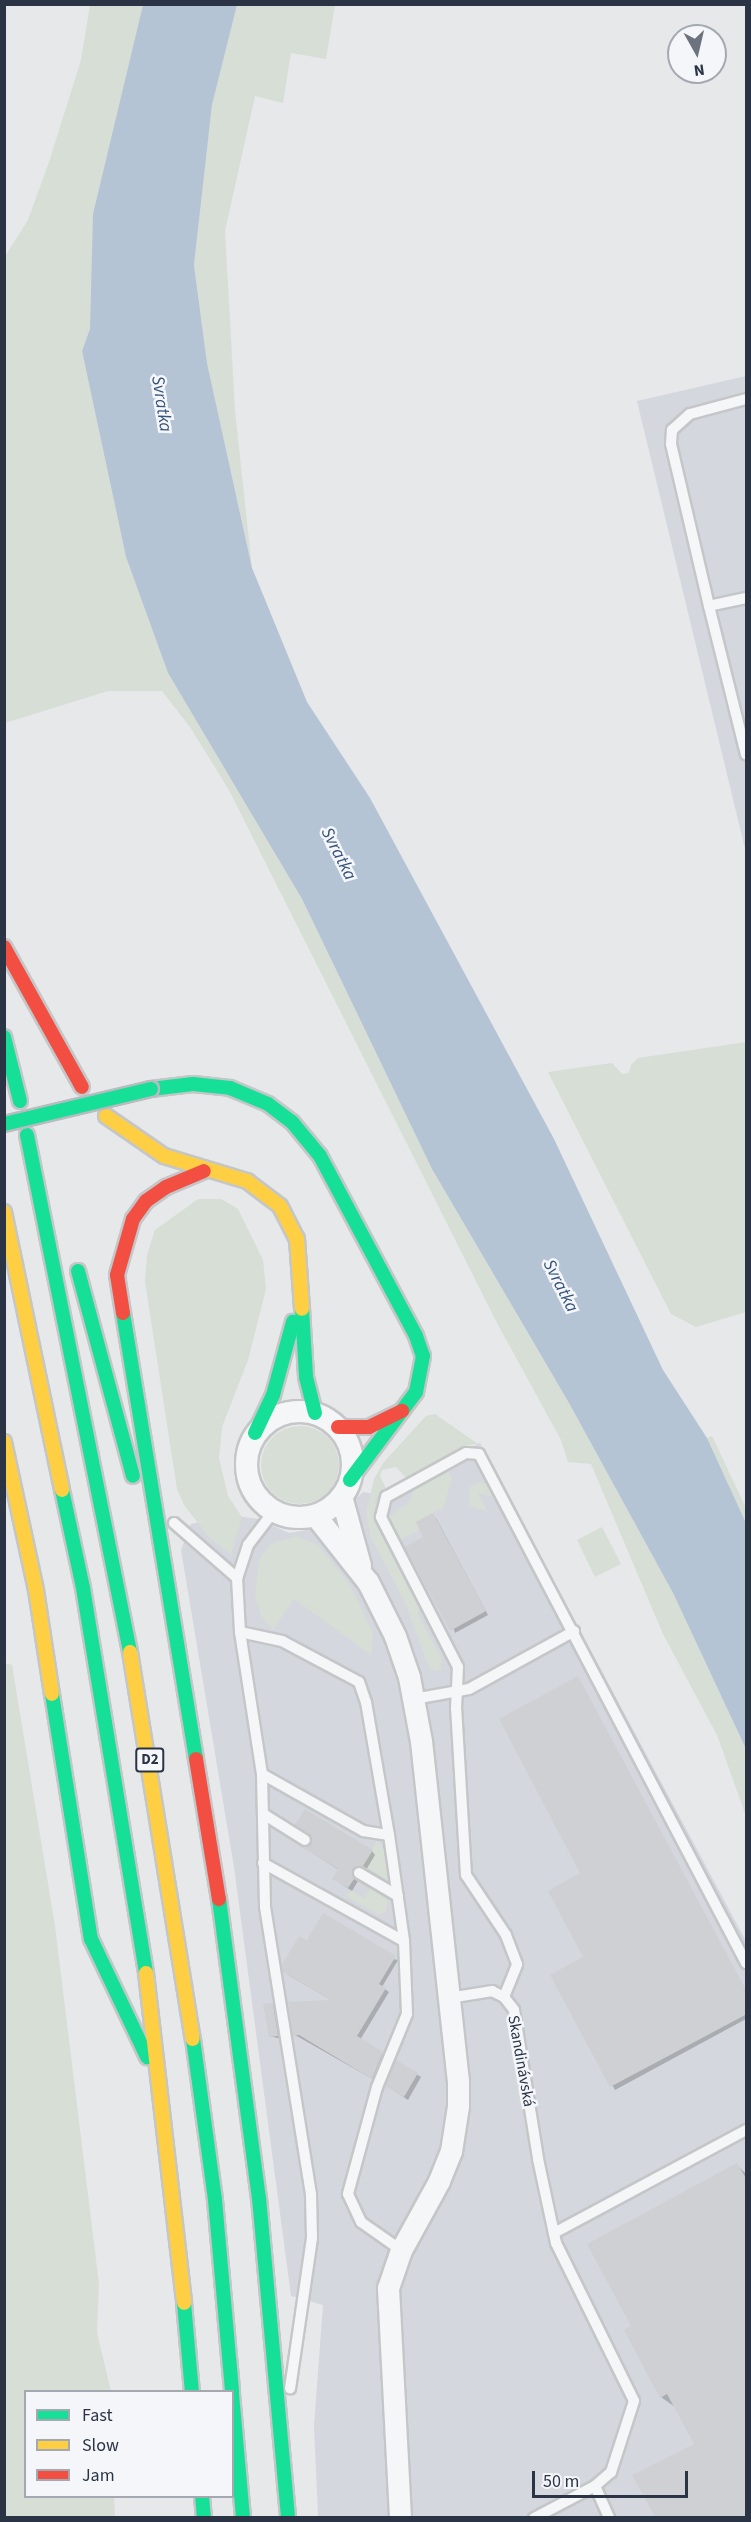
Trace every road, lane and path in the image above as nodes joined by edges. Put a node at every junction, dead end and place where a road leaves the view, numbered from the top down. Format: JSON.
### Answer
{"nodes":[{"id":1,"x":747,"y":399,"type":"edge"},
{"id":2,"x":747,"y":598,"type":"edge"},
{"id":3,"x":709,"y":606,"type":"junction"},
{"id":4,"x":747,"y":754,"type":"edge"},
{"id":5,"x":4,"y":947,"type":"edge"},
{"id":6,"x":4,"y":1037,"type":"edge"},
{"id":7,"x":82,"y":1087,"type":"dead end"},
{"id":8,"x":20,"y":1101,"type":"dead end"},
{"id":9,"x":106,"y":1116,"type":"dead end"},
{"id":10,"x":4,"y":1124,"type":"edge"},
{"id":11,"x":46,"y":1154,"type":"dead end"},
{"id":12,"x":204,"y":1171,"type":"junction"},
{"id":13,"x":4,"y":1212,"type":"edge"},
{"id":14,"x":73,"y":1255,"type":"dead end"},
{"id":15,"x":299,"y":1303,"type":"junction"},
{"id":16,"x":407,"y":1408,"type":"junction"},
{"id":17,"x":315,"y":1413,"type":"junction"},
{"id":18,"x":338,"y":1427,"type":"junction"},
{"id":19,"x":255,"y":1434,"type":"junction"},
{"id":20,"x":4,"y":1442,"type":"edge"},
{"id":21,"x":346,"y":1488,"type":"junction"},
{"id":22,"x":274,"y":1511,"type":"junction"},
{"id":23,"x":315,"y":1515,"type":"junction"},
{"id":24,"x":174,"y":1523,"type":"dead end"},
{"id":25,"x":9,"y":1543,"type":"dead end"},
{"id":26,"x":362,"y":1572,"type":"junction"},
{"id":27,"x":166,"y":1574,"type":"junction"},
{"id":28,"x":237,"y":1578,"type":"junction"},
{"id":29,"x":36,"y":1590,"type":"junction"},
{"id":30,"x":574,"y":1631,"type":"junction"},
{"id":31,"x":240,"y":1632,"type":"junction"},
{"id":32,"x":457,"y":1692,"type":"junction"},
{"id":33,"x":414,"y":1699,"type":"junction"},
{"id":34,"x":262,"y":1774,"type":"junction"},
{"id":35,"x":265,"y":1815,"type":"junction"},
{"id":36,"x":389,"y":1835,"type":"junction"},
{"id":37,"x":305,"y":1840,"type":"dead end"},
{"id":38,"x":263,"y":1863,"type":"junction"},
{"id":39,"x":359,"y":1873,"type":"dead end"},
{"id":40,"x":398,"y":1896,"type":"junction"},
{"id":41,"x":404,"y":1941,"type":"junction"},
{"id":42,"x":747,"y":1963,"type":"edge"},
{"id":43,"x":504,"y":1997,"type":"junction"},
{"id":44,"x":450,"y":1998,"type":"junction"},
{"id":45,"x":160,"y":2086,"type":"junction"},
{"id":46,"x":747,"y":2130,"type":"edge"},
{"id":47,"x":554,"y":2233,"type":"junction"},
{"id":48,"x":401,"y":2250,"type":"junction"},
{"id":49,"x":192,"y":2390,"type":"edge"},
{"id":50,"x":232,"y":2390,"type":"edge"},
{"id":51,"x":289,"y":2395,"type":"joint"},
{"id":52,"x":234,"y":2416,"type":"edge"},
{"id":53,"x":595,"y":2486,"type":"junction"},
{"id":54,"x":202,"y":2498,"type":"edge"},
{"id":55,"x":286,"y":2499,"type":"junction"},
{"id":56,"x":204,"y":2517,"type":"edge"},
{"id":57,"x":243,"y":2517,"type":"edge"},
{"id":58,"x":288,"y":2517,"type":"edge"},
{"id":59,"x":400,"y":2517,"type":"edge"},
{"id":60,"x":534,"y":2517,"type":"edge"},
{"id":61,"x":609,"y":2517,"type":"edge"}],
"edges":[{"from":1,"to":3,"type":"lane"},
{"from":2,"to":3,"type":"lane"},
{"from":3,"to":4,"type":"lane"},
{"from":5,"to":7,"type":"highway"},
{"from":6,"to":8,"type":"highway"},
{"from":9,"to":12,"type":"highway"},
{"from":10,"to":16,"type":"highway","bridge":true},
{"from":11,"to":50,"type":"highway","number":"D2"},
{"from":12,"to":15,"type":"highway"},
{"from":12,"to":27,"type":"highway"},
{"from":13,"to":45,"type":"highway","number":"D2"},
{"from":14,"to":27,"type":"highway"},
{"from":15,"to":17,"type":"highway"},
{"from":15,"to":19,"type":"highway"},
{"from":16,"to":18,"type":"highway"},
{"from":16,"to":21,"type":"highway"},
{"from":17,"to":18,"type":"street"},
{"from":17,"to":19,"type":"street"},
{"from":18,"to":21,"type":"street"},
{"from":19,"to":22,"type":"street"},
{"from":20,"to":29,"type":"highway"},
{"from":21,"to":23,"type":"street"},
{"from":21,"to":26,"type":"street"},
{"from":22,"to":23,"type":"street"},
{"from":22,"to":28,"type":"lane"},
{"from":23,"to":26,"type":"street"},
{"from":24,"to":28,"type":"lane"},
{"from":25,"to":29,"type":"highway"},
{"from":26,"to":33,"type":"street"},
{"from":27,"to":55,"type":"highway"},
{"from":28,"to":31,"type":"lane"},
{"from":29,"to":45,"type":"highway"},
{"from":30,"to":32,"type":"lane"},
{"from":30,"to":32,"type":"lane"},
{"from":30,"to":42,"type":"lane"},
{"from":31,"to":34,"type":"lane"},
{"from":31,"to":36,"type":"lane"},
{"from":32,"to":33,"type":"lane"},
{"from":32,"to":43,"type":"lane"},
{"from":33,"to":44,"type":"street"},
{"from":34,"to":35,"type":"lane"},
{"from":34,"to":36,"type":"lane"},
{"from":35,"to":37,"type":"lane"},
{"from":35,"to":38,"type":"lane"},
{"from":36,"to":40,"type":"lane"},
{"from":38,"to":41,"type":"lane"},
{"from":38,"to":51,"type":"lane"},
{"from":39,"to":40,"type":"lane"},
{"from":40,"to":41,"type":"lane"},
{"from":41,"to":48,"type":"lane"},
{"from":43,"to":44,"type":"lane","name":"Skandinávská"},
{"from":43,"to":47,"type":"lane","name":"Skandinávská"},
{"from":44,"to":48,"type":"street"},
{"from":45,"to":49,"type":"highway","number":"D2"},
{"from":46,"to":47,"type":"lane"},
{"from":47,"to":53,"type":"lane","name":"Skandinávská"},
{"from":48,"to":59,"type":"street"},
{"from":51,"to":55,"type":"highway"},
{"from":52,"to":57,"type":"highway","number":"D2"},
{"from":53,"to":60,"type":"lane"},
{"from":53,"to":61,"type":"lane"},
{"from":54,"to":56,"type":"highway"},
{"from":55,"to":58,"type":"highway"}]}
